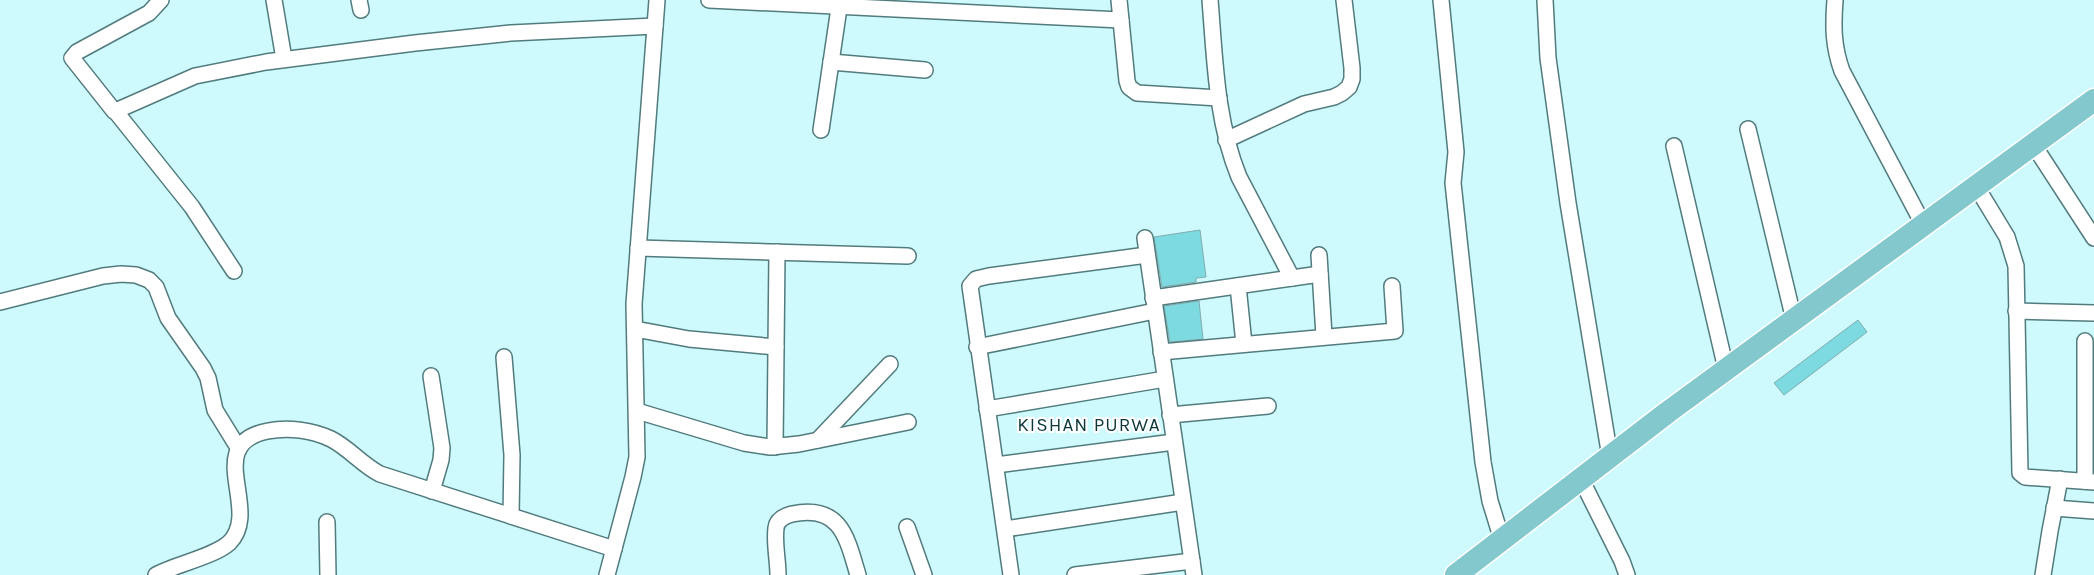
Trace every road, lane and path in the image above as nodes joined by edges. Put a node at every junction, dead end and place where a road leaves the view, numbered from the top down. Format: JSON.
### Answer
{"nodes":[{"id":1,"x":161,"y":0,"type":"edge"},
{"id":2,"x":274,"y":0,"type":"edge"},
{"id":3,"x":657,"y":0,"type":"edge"},
{"id":4,"x":709,"y":0,"type":"edge"},
{"id":5,"x":1119,"y":0,"type":"edge"},
{"id":6,"x":1210,"y":0,"type":"edge"},
{"id":7,"x":1344,"y":0,"type":"edge"},
{"id":8,"x":1441,"y":0,"type":"edge"},
{"id":9,"x":1545,"y":0,"type":"edge"},
{"id":10,"x":1835,"y":0,"type":"edge"},
{"id":11,"x":839,"y":8,"type":"junction"},
{"id":12,"x":1121,"y":20,"type":"junction"},
{"id":13,"x":655,"y":26,"type":"junction"},
{"id":14,"x":284,"y":59,"type":"junction"},
{"id":15,"x":831,"y":62,"type":"junction"},
{"id":16,"x":925,"y":70,"type":"dead end"},
{"id":17,"x":1219,"y":98,"type":"junction"},
{"id":18,"x":2094,"y":100,"type":"edge"},
{"id":19,"x":116,"y":112,"type":"junction"},
{"id":20,"x":1748,"y":129,"type":"dead end"},
{"id":21,"x":821,"y":130,"type":"dead end"},
{"id":22,"x":1226,"y":140,"type":"junction"},
{"id":23,"x":2033,"y":144,"type":"junction"},
{"id":24,"x":1674,"y":146,"type":"dead end"},
{"id":25,"x":1976,"y":186,"type":"junction"},
{"id":26,"x":1924,"y":224,"type":"junction"},
{"id":27,"x":1145,"y":238,"type":"dead end"},
{"id":28,"x":2094,"y":238,"type":"edge"},
{"id":29,"x":638,"y":248,"type":"junction"},
{"id":30,"x":777,"y":252,"type":"junction"},
{"id":31,"x":1147,"y":255,"type":"junction"},
{"id":32,"x":1319,"y":255,"type":"dead end"},
{"id":33,"x":908,"y":256,"type":"dead end"},
{"id":34,"x":234,"y":271,"type":"dead end"},
{"id":35,"x":1320,"y":274,"type":"junction"},
{"id":36,"x":1292,"y":278,"type":"junction"},
{"id":37,"x":1238,"y":286,"type":"junction"},
{"id":38,"x":1392,"y":286,"type":"dead end"},
{"id":39,"x":0,"y":302,"type":"edge"},
{"id":40,"x":1154,"y":305,"type":"junction"},
{"id":41,"x":2016,"y":311,"type":"junction"},
{"id":42,"x":2094,"y":313,"type":"edge"},
{"id":43,"x":1794,"y":320,"type":"junction"},
{"id":44,"x":635,"y":329,"type":"junction"},
{"id":45,"x":1324,"y":336,"type":"junction"},
{"id":46,"x":2085,"y":341,"type":"dead end"},
{"id":47,"x":1244,"y":344,"type":"junction"},
{"id":48,"x":776,"y":347,"type":"junction"},
{"id":49,"x":977,"y":347,"type":"junction"},
{"id":50,"x":1161,"y":352,"type":"junction"},
{"id":51,"x":504,"y":357,"type":"dead end"},
{"id":52,"x":890,"y":364,"type":"dead end"},
{"id":53,"x":1726,"y":369,"type":"junction"},
{"id":54,"x":431,"y":376,"type":"dead end"},
{"id":55,"x":1165,"y":379,"type":"junction"},
{"id":56,"x":1268,"y":406,"type":"dead end"},
{"id":57,"x":987,"y":408,"type":"junction"},
{"id":58,"x":637,"y":411,"type":"junction"},
{"id":59,"x":1170,"y":415,"type":"junction"},
{"id":60,"x":908,"y":422,"type":"dead end"},
{"id":61,"x":818,"y":440,"type":"junction"},
{"id":62,"x":1174,"y":442,"type":"junction"},
{"id":63,"x":775,"y":447,"type":"junction"},
{"id":64,"x":239,"y":448,"type":"junction"},
{"id":65,"x":1610,"y":456,"type":"junction"},
{"id":66,"x":996,"y":465,"type":"junction"},
{"id":67,"x":1581,"y":479,"type":"junction"},
{"id":68,"x":2060,"y":479,"type":"junction"},
{"id":69,"x":2090,"y":481,"type":"edge"},
{"id":70,"x":432,"y":491,"type":"junction"},
{"id":71,"x":1183,"y":502,"type":"junction"},
{"id":72,"x":2054,"y":508,"type":"junction"},
{"id":73,"x":2094,"y":511,"type":"edge"},
{"id":74,"x":511,"y":516,"type":"junction"},
{"id":75,"x":328,"y":522,"type":"dead end"},
{"id":76,"x":907,"y":527,"type":"dead end"},
{"id":77,"x":1005,"y":529,"type":"junction"},
{"id":78,"x":1502,"y":540,"type":"junction"},
{"id":79,"x":614,"y":548,"type":"junction"},
{"id":80,"x":1193,"y":568,"type":"edge"},
{"id":81,"x":156,"y":575,"type":"edge"},
{"id":82,"x":328,"y":575,"type":"edge"},
{"id":83,"x":607,"y":575,"type":"edge"},
{"id":84,"x":778,"y":575,"type":"edge"},
{"id":85,"x":858,"y":575,"type":"edge"},
{"id":86,"x":924,"y":575,"type":"edge"},
{"id":87,"x":1011,"y":575,"type":"edge"},
{"id":88,"x":1074,"y":575,"type":"edge"},
{"id":89,"x":1456,"y":575,"type":"edge"},
{"id":90,"x":1627,"y":575,"type":"edge"},
{"id":91,"x":2043,"y":575,"type":"edge"}],
"edges":[{"from":1,"to":19,"type":"street"},
{"from":2,"to":14,"type":"street"},
{"from":3,"to":13,"type":"street"},
{"from":4,"to":11,"type":"street"},
{"from":5,"to":12,"type":"street"},
{"from":6,"to":17,"type":"street"},
{"from":7,"to":22,"type":"street"},
{"from":8,"to":78,"type":"street"},
{"from":9,"to":65,"type":"street"},
{"from":10,"to":26,"type":"street"},
{"from":11,"to":12,"type":"street"},
{"from":11,"to":15,"type":"street"},
{"from":12,"to":17,"type":"street"},
{"from":13,"to":14,"type":"street"},
{"from":13,"to":29,"type":"street"},
{"from":14,"to":19,"type":"street"},
{"from":15,"to":16,"type":"street"},
{"from":15,"to":21,"type":"street"},
{"from":17,"to":22,"type":"street"},
{"from":18,"to":23,"type":"main road"},
{"from":19,"to":34,"type":"street"},
{"from":20,"to":43,"type":"street"},
{"from":22,"to":36,"type":"street"},
{"from":23,"to":25,"type":"main road"},
{"from":23,"to":28,"type":"street"},
{"from":24,"to":53,"type":"street"},
{"from":25,"to":26,"type":"main road"},
{"from":25,"to":41,"type":"street"},
{"from":26,"to":43,"type":"main road"},
{"from":27,"to":31,"type":"street"},
{"from":29,"to":30,"type":"street"},
{"from":29,"to":44,"type":"street"},
{"from":30,"to":33,"type":"street"},
{"from":30,"to":48,"type":"street"},
{"from":31,"to":40,"type":"street"},
{"from":31,"to":49,"type":"street"},
{"from":32,"to":35,"type":"street"},
{"from":35,"to":36,"type":"street"},
{"from":35,"to":45,"type":"street"},
{"from":36,"to":37,"type":"street"},
{"from":37,"to":40,"type":"street"},
{"from":37,"to":47,"type":"street"},
{"from":38,"to":45,"type":"street"},
{"from":39,"to":64,"type":"street"},
{"from":40,"to":49,"type":"street"},
{"from":40,"to":50,"type":"street"},
{"from":41,"to":42,"type":"street"},
{"from":41,"to":68,"type":"street"},
{"from":43,"to":53,"type":"main road"},
{"from":44,"to":48,"type":"street"},
{"from":44,"to":58,"type":"street"},
{"from":45,"to":47,"type":"street"},
{"from":46,"to":69,"type":"street"},
{"from":47,"to":50,"type":"street"},
{"from":48,"to":63,"type":"street"},
{"from":49,"to":57,"type":"street"},
{"from":50,"to":55,"type":"street"},
{"from":51,"to":74,"type":"street"},
{"from":52,"to":61,"type":"street"},
{"from":53,"to":65,"type":"main road"},
{"from":54,"to":70,"type":"street"},
{"from":55,"to":57,"type":"street"},
{"from":55,"to":59,"type":"street"},
{"from":56,"to":59,"type":"street"},
{"from":57,"to":66,"type":"street"},
{"from":58,"to":63,"type":"street"},
{"from":58,"to":79,"type":"street"},
{"from":59,"to":62,"type":"street"},
{"from":60,"to":61,"type":"street"},
{"from":61,"to":63,"type":"street"},
{"from":62,"to":66,"type":"street"},
{"from":62,"to":71,"type":"street"},
{"from":64,"to":70,"type":"street"},
{"from":64,"to":81,"type":"street"},
{"from":65,"to":67,"type":"main road"},
{"from":66,"to":77,"type":"street"},
{"from":67,"to":78,"type":"main road"},
{"from":67,"to":90,"type":"street"},
{"from":68,"to":69,"type":"street"},
{"from":68,"to":72,"type":"street"},
{"from":70,"to":74,"type":"street"},
{"from":71,"to":77,"type":"street"},
{"from":71,"to":80,"type":"street"},
{"from":72,"to":73,"type":"street"},
{"from":72,"to":91,"type":"street"},
{"from":74,"to":79,"type":"street"},
{"from":75,"to":82,"type":"street"},
{"from":76,"to":86,"type":"street"},
{"from":77,"to":87,"type":"street"},
{"from":78,"to":89,"type":"main road"},
{"from":79,"to":83,"type":"street"},
{"from":80,"to":88,"type":"street"},
{"from":84,"to":85,"type":"street"}]}
